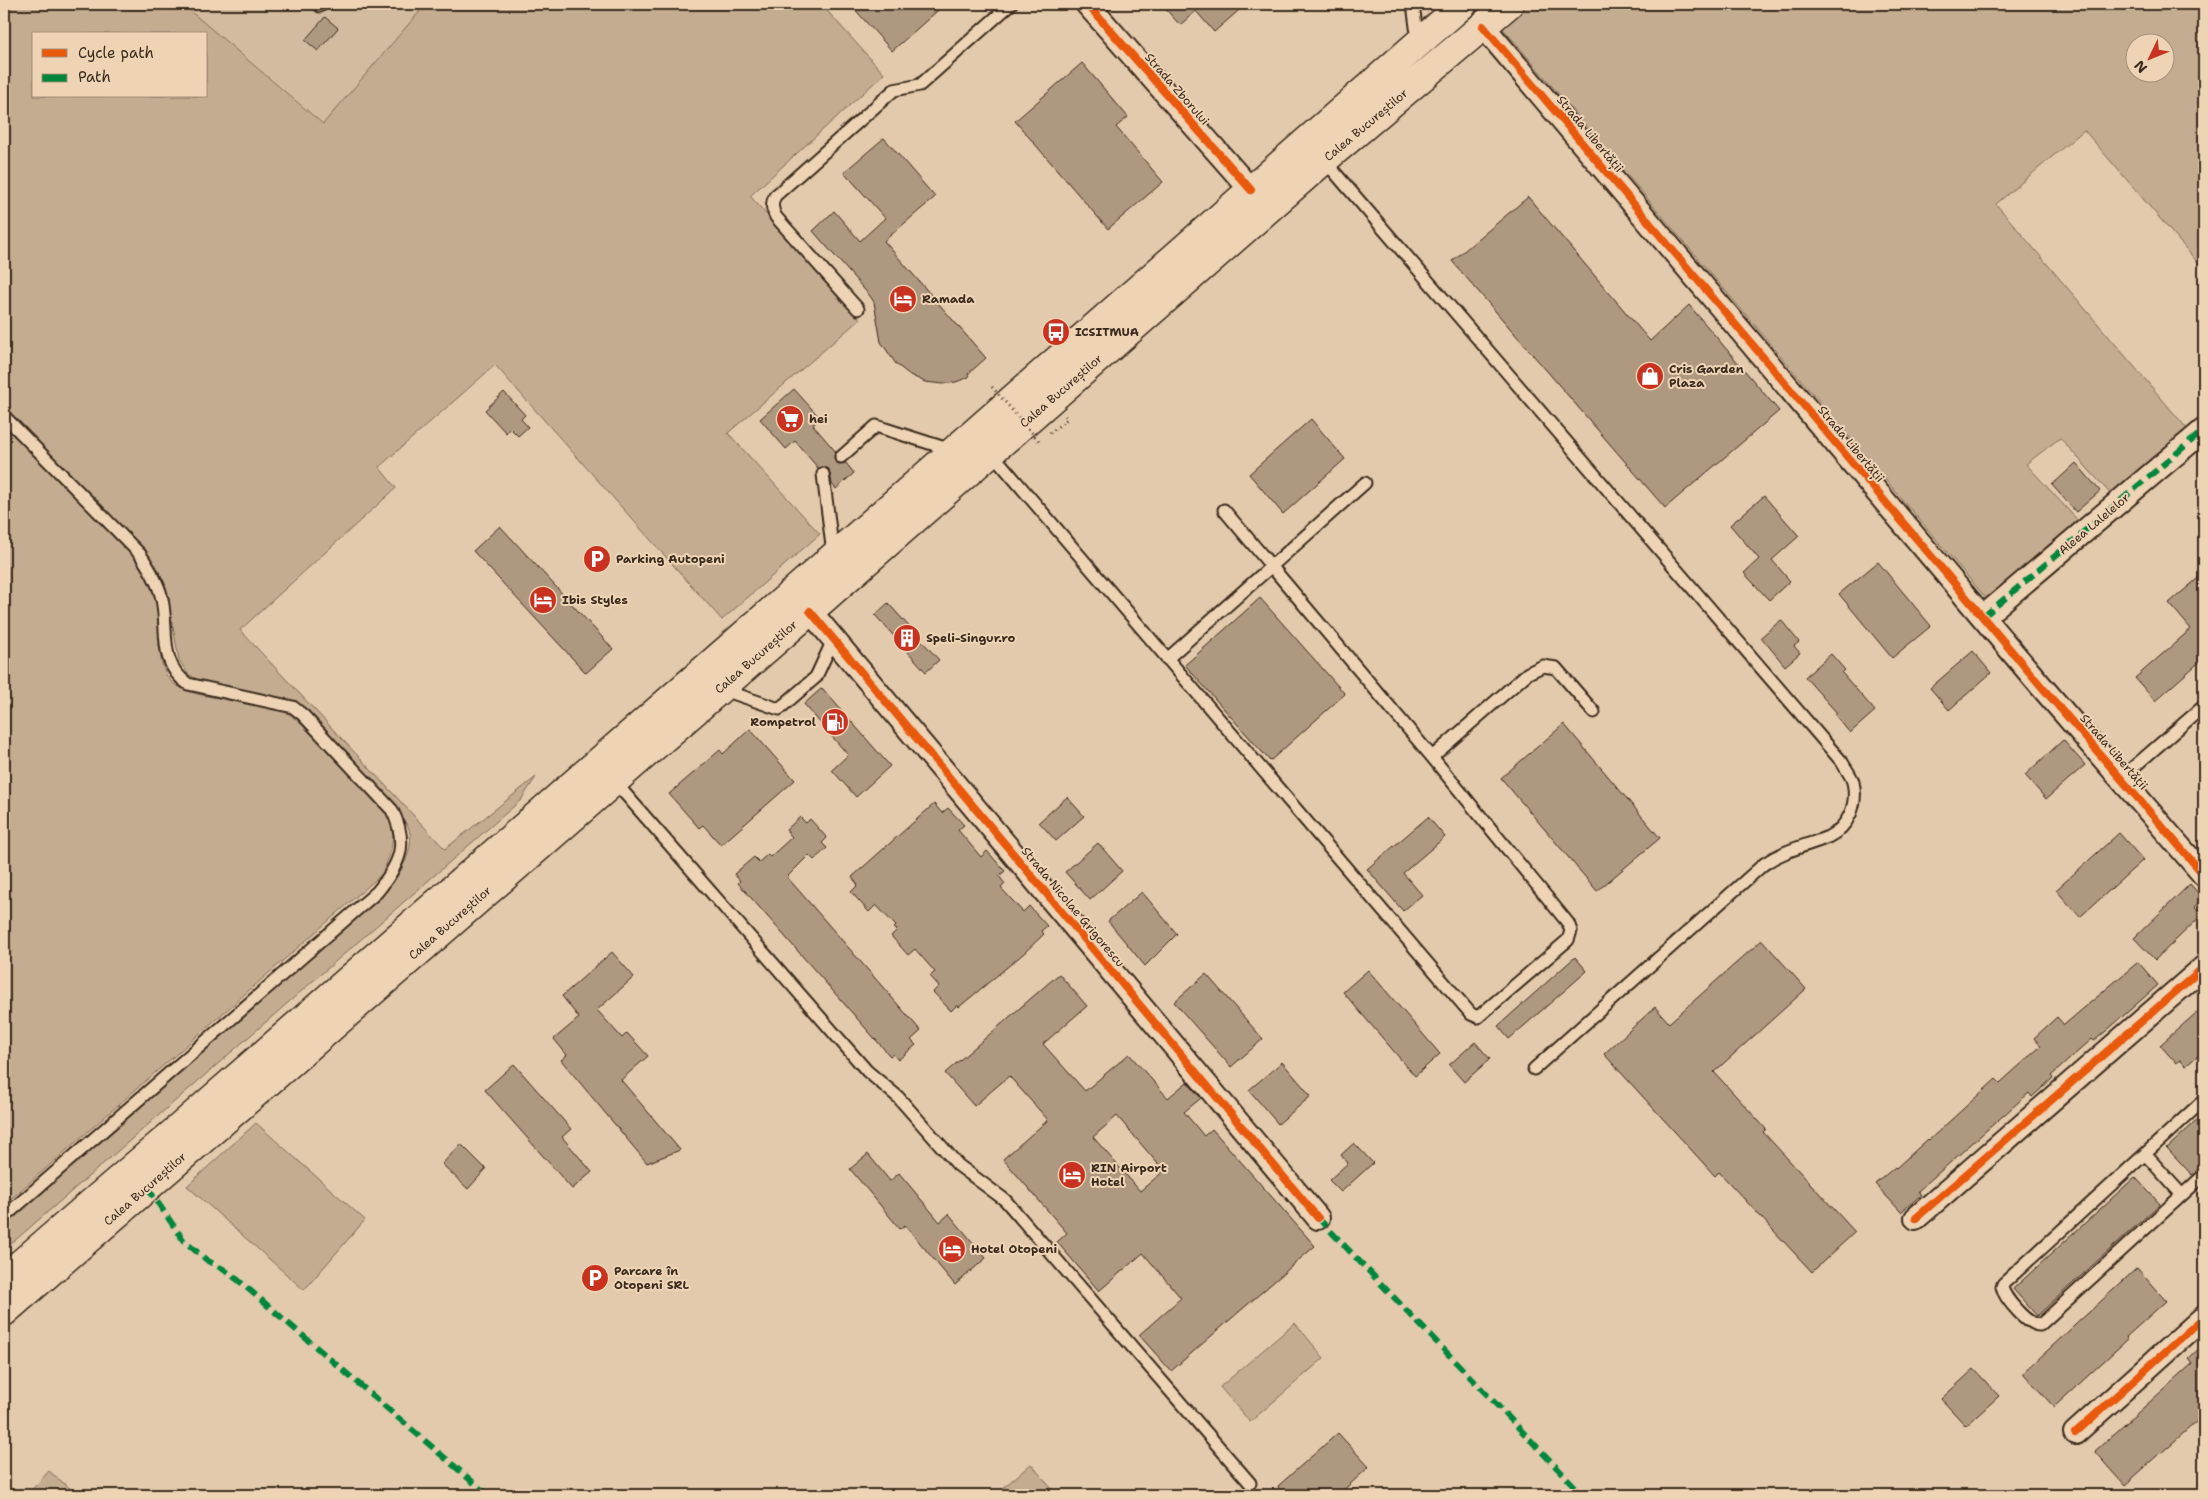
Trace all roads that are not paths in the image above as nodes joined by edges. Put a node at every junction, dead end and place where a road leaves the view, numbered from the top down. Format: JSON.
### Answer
{"nodes":[{"id":1,"x":1011,"y":4,"type":"edge"},
{"id":2,"x":1086,"y":4,"type":"edge"},
{"id":3,"x":1413,"y":4,"type":"edge"},
{"id":4,"x":1462,"y":4,"type":"edge"},
{"id":5,"x":1509,"y":4,"type":"edge"},
{"id":6,"x":1484,"y":26,"type":"junction"},
{"id":7,"x":1418,"y":43,"type":"junction"},
{"id":8,"x":1324,"y":160,"type":"junction"},
{"id":9,"x":1251,"y":190,"type":"junction"},
{"id":10,"x":858,"y":309,"type":"dead end"},
{"id":11,"x":4,"y":416,"type":"edge"},
{"id":12,"x":2204,"y":430,"type":"edge"},
{"id":13,"x":953,"y":450,"type":"junction"},
{"id":14,"x":991,"y":452,"type":"junction"},
{"id":15,"x":841,"y":457,"type":"dead end"},
{"id":16,"x":823,"y":474,"type":"dead end"},
{"id":17,"x":1365,"y":483,"type":"dead end"},
{"id":18,"x":1224,"y":510,"type":"dead end"},
{"id":19,"x":833,"y":557,"type":"junction"},
{"id":20,"x":1271,"y":566,"type":"junction"},
{"id":21,"x":810,"y":611,"type":"junction"},
{"id":22,"x":1983,"y":617,"type":"junction"},
{"id":23,"x":834,"y":638,"type":"junction"},
{"id":24,"x":1167,"y":659,"type":"junction"},
{"id":25,"x":720,"y":688,"type":"junction"},
{"id":26,"x":2204,"y":706,"type":"edge"},
{"id":27,"x":1594,"y":712,"type":"dead end"},
{"id":28,"x":1432,"y":757,"type":"junction"},
{"id":29,"x":2121,"y":778,"type":"junction"},
{"id":30,"x":614,"y":781,"type":"junction"},
{"id":31,"x":2204,"y":875,"type":"edge"},
{"id":32,"x":2204,"y":967,"type":"edge"},
{"id":33,"x":1534,"y":1069,"type":"dead end"},
{"id":34,"x":2204,"y":1100,"type":"edge"},
{"id":35,"x":2145,"y":1154,"type":"junction"},
{"id":36,"x":2204,"y":1175,"type":"edge"},
{"id":37,"x":2182,"y":1195,"type":"junction"},
{"id":38,"x":4,"y":1217,"type":"edge"},
{"id":39,"x":1318,"y":1218,"type":"dead end"},
{"id":40,"x":1916,"y":1218,"type":"dead end"},
{"id":41,"x":4,"y":1278,"type":"edge"},
{"id":42,"x":4,"y":1312,"type":"edge"},
{"id":43,"x":2204,"y":1317,"type":"edge"},
{"id":44,"x":2075,"y":1433,"type":"dead end"},
{"id":45,"x":1250,"y":1483,"type":"dead end"}],
"edges":[{"from":1,"to":10,"type":"lane"},
{"from":2,"to":9,"type":"street","name":"Strada Zborului"},
{"from":3,"to":7,"type":"lane"},
{"from":4,"to":7,"type":"highway","name":"Calea Bucureștilor"},
{"from":5,"to":6,"type":"highway","name":"Calea Bucureștilor"},
{"from":6,"to":8,"type":"highway","name":"Calea Bucureștilor"},
{"from":6,"to":22,"type":"street","name":"Strada Libertății"},
{"from":7,"to":9,"type":"highway","name":"Calea Bucureștilor"},
{"from":8,"to":14,"type":"highway","name":"Calea Bucureștilor"},
{"from":8,"to":33,"type":"lane"},
{"from":9,"to":13,"type":"highway","name":"Calea Bucureștilor"},
{"from":11,"to":38,"type":"lane"},
{"from":12,"to":22,"type":"street","name":"Aleea Lalelelor"},
{"from":13,"to":15,"type":"lane"},
{"from":13,"to":19,"type":"highway","name":"Calea Bucureștilor"},
{"from":14,"to":21,"type":"highway","name":"Calea Bucureștilor"},
{"from":14,"to":24,"type":"lane"},
{"from":16,"to":19,"type":"lane"},
{"from":17,"to":20,"type":"lane"},
{"from":18,"to":20,"type":"lane"},
{"from":19,"to":41,"type":"highway","name":"Calea Bucureștilor"},
{"from":20,"to":24,"type":"lane"},
{"from":20,"to":28,"type":"lane"},
{"from":21,"to":23,"type":"street","name":"Strada Nicolae Grigorescu"},
{"from":21,"to":25,"type":"highway","name":"Calea Bucureștilor"},
{"from":22,"to":29,"type":"street","name":"Strada Libertății"},
{"from":23,"to":25,"type":"lane"},
{"from":23,"to":39,"type":"street","name":"Strada Nicolae Grigorescu"},
{"from":24,"to":28,"type":"lane"},
{"from":25,"to":30,"type":"highway","name":"Calea Bucureștilor"},
{"from":26,"to":29,"type":"lane"},
{"from":27,"to":28,"type":"lane"},
{"from":29,"to":31,"type":"street","name":"Strada Libertății"},
{"from":30,"to":42,"type":"highway","name":"Calea Bucureștilor"},
{"from":30,"to":45,"type":"lane"},
{"from":32,"to":40,"type":"street"},
{"from":34,"to":35,"type":"lane"},
{"from":35,"to":37,"type":"lane"},
{"from":35,"to":37,"type":"lane"},
{"from":36,"to":37,"type":"lane"},
{"from":43,"to":44,"type":"street"}]}
